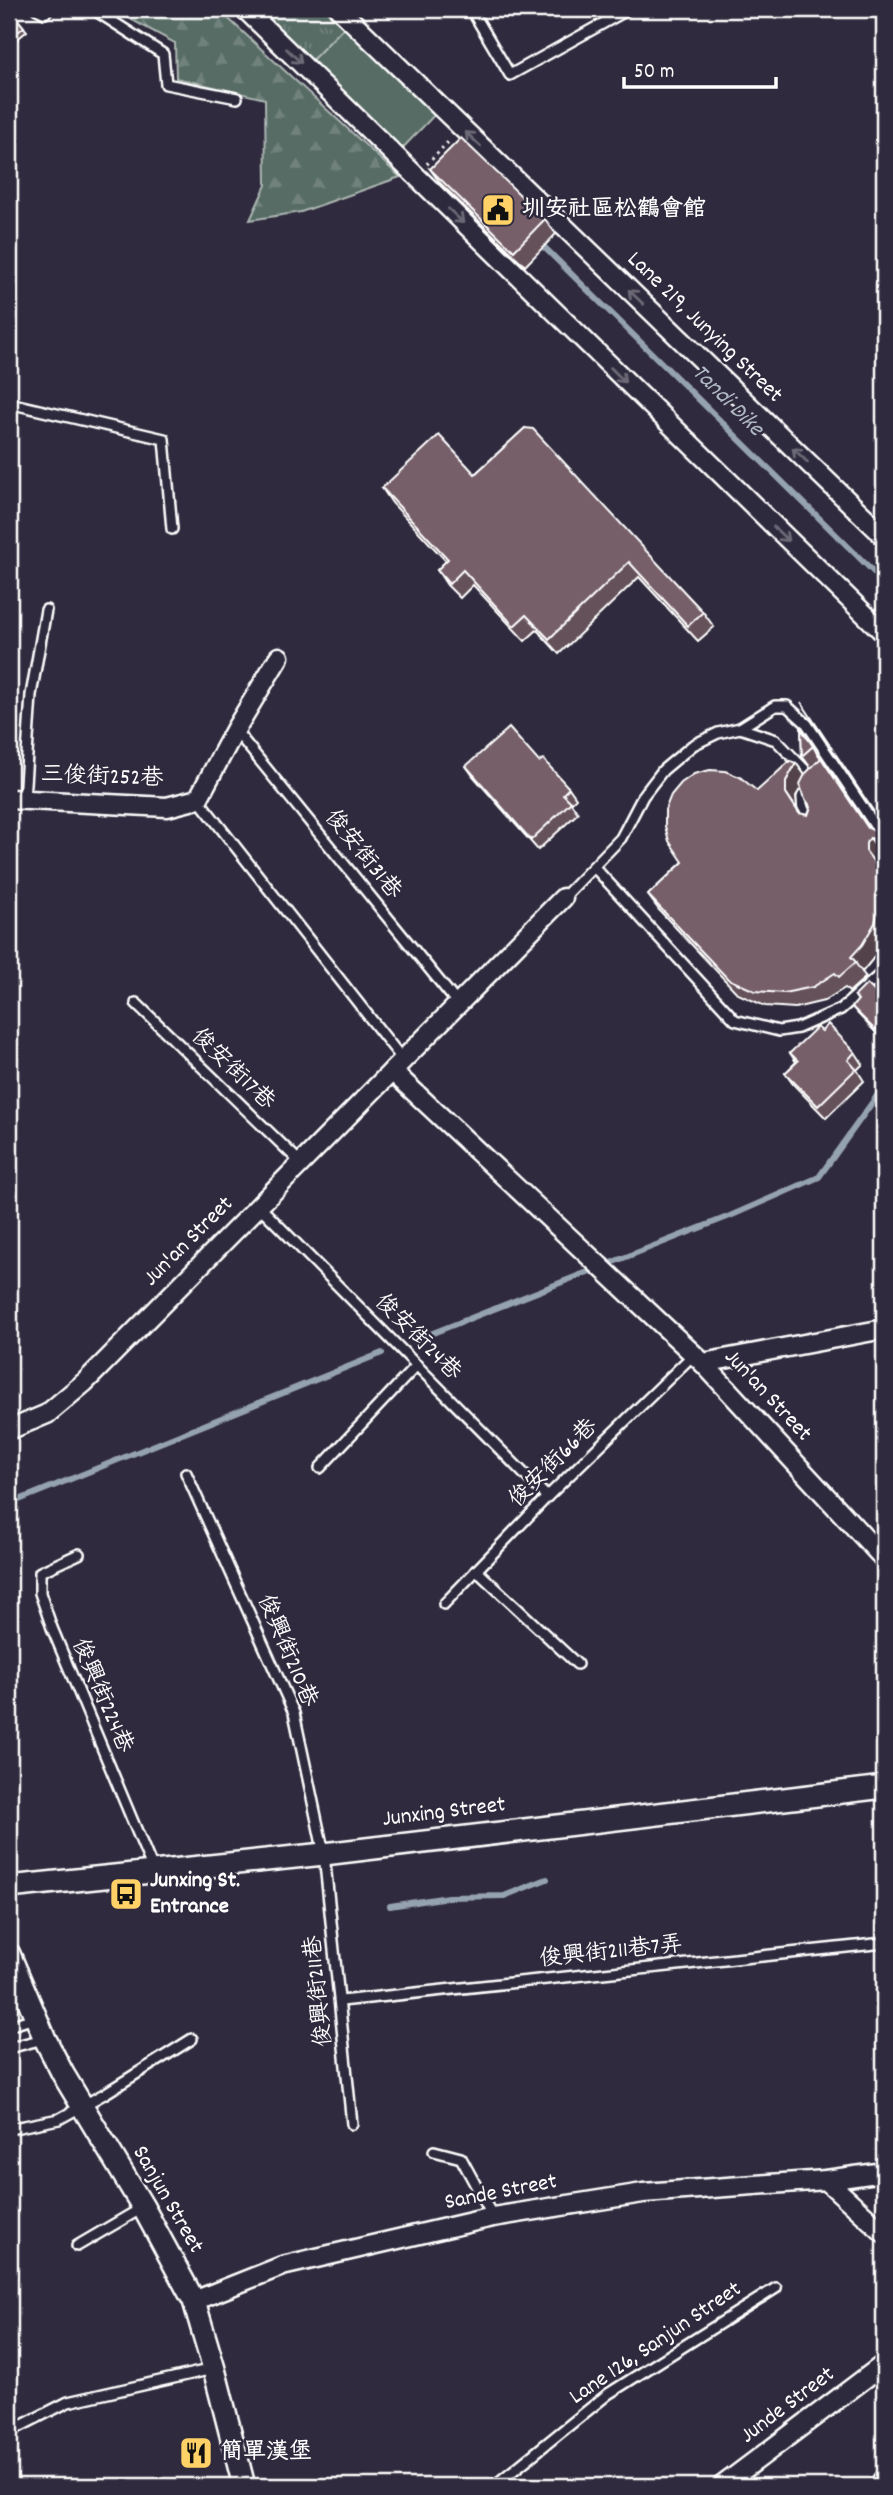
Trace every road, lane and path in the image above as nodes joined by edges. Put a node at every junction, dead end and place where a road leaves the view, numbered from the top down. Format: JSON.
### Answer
{"nodes":[{"id":1,"x":37,"y":9,"type":"edge"},
{"id":2,"x":48,"y":9,"type":"edge"},
{"id":3,"x":93,"y":9,"type":"edge"},
{"id":4,"x":245,"y":9,"type":"edge"},
{"id":5,"x":339,"y":9,"type":"edge"},
{"id":6,"x":471,"y":9,"type":"edge"},
{"id":7,"x":629,"y":9,"type":"edge"},
{"id":8,"x":237,"y":98,"type":"dead end"},
{"id":9,"x":462,"y":128,"type":"junction"},
{"id":10,"x":416,"y":176,"type":"junction"},
{"id":11,"x":9,"y":403,"type":"edge"},
{"id":12,"x":172,"y":529,"type":"dead end"},
{"id":13,"x":884,"y":536,"type":"edge"},
{"id":14,"x":46,"y":610,"type":"dead end"},
{"id":15,"x":884,"y":633,"type":"edge"},
{"id":16,"x":279,"y":657,"type":"dead end"},
{"id":17,"x":740,"y":727,"type":"junction"},
{"id":18,"x":235,"y":730,"type":"junction"},
{"id":19,"x":832,"y":763,"type":"junction"},
{"id":20,"x":806,"y":771,"type":"edge"},
{"id":21,"x":822,"y":772,"type":"edge"},
{"id":22,"x":813,"y":782,"type":"edge"},
{"id":23,"x":16,"y":799,"type":"edge"},
{"id":24,"x":198,"y":799,"type":"junction"},
{"id":25,"x":814,"y":824,"type":"edge"},
{"id":26,"x":884,"y":839,"type":"edge"},
{"id":27,"x":594,"y":867,"type":"junction"},
{"id":28,"x":563,"y":898,"type":"joint"},
{"id":29,"x":884,"y":971,"type":"edge"},
{"id":30,"x":136,"y":1003,"type":"dead end"},
{"id":31,"x":458,"y":1004,"type":"junction"},
{"id":32,"x":397,"y":1066,"type":"junction"},
{"id":33,"x":301,"y":1163,"type":"junction"},
{"id":34,"x":259,"y":1206,"type":"junction"},
{"id":35,"x":884,"y":1329,"type":"edge"},
{"id":36,"x":699,"y":1359,"type":"junction"},
{"id":37,"x":416,"y":1365,"type":"junction"},
{"id":38,"x":9,"y":1430,"type":"edge"},
{"id":39,"x":320,"y":1468,"type":"dead end"},
{"id":40,"x":186,"y":1472,"type":"dead end"},
{"id":41,"x":547,"y":1497,"type":"junction"},
{"id":42,"x":79,"y":1555,"type":"dead end"},
{"id":43,"x":884,"y":1559,"type":"edge"},
{"id":44,"x":476,"y":1570,"type":"junction"},
{"id":45,"x":444,"y":1604,"type":"dead end"},
{"id":46,"x":577,"y":1664,"type":"dead end"},
{"id":47,"x":884,"y":1787,"type":"edge"},
{"id":48,"x":324,"y":1854,"type":"junction"},
{"id":49,"x":155,"y":1872,"type":"junction"},
{"id":50,"x":9,"y":1887,"type":"edge"},
{"id":51,"x":884,"y":1943,"type":"edge"},
{"id":52,"x":9,"y":1954,"type":"edge"},
{"id":53,"x":341,"y":2001,"type":"junction"},
{"id":54,"x":36,"y":2018,"type":"junction"},
{"id":55,"x":9,"y":2026,"type":"edge"},
{"id":56,"x":45,"y":2039,"type":"junction"},
{"id":57,"x":192,"y":2039,"type":"dead end"},
{"id":58,"x":9,"y":2048,"type":"edge"},
{"id":59,"x":81,"y":2106,"type":"junction"},
{"id":60,"x":352,"y":2124,"type":"dead end"},
{"id":61,"x":9,"y":2129,"type":"edge"},
{"id":62,"x":434,"y":2151,"type":"dead end"},
{"id":63,"x":884,"y":2172,"type":"edge"},
{"id":64,"x":826,"y":2180,"type":"junction"},
{"id":65,"x":143,"y":2207,"type":"junction"},
{"id":66,"x":493,"y":2217,"type":"junction"},
{"id":67,"x":884,"y":2233,"type":"edge"},
{"id":68,"x":77,"y":2246,"type":"dead end"},
{"id":69,"x":776,"y":2288,"type":"dead end"},
{"id":70,"x":194,"y":2301,"type":"junction"},
{"id":71,"x":884,"y":2364,"type":"edge"},
{"id":72,"x":215,"y":2369,"type":"junction"},
{"id":73,"x":9,"y":2432,"type":"edge"},
{"id":74,"x":884,"y":2471,"type":"edge"},
{"id":75,"x":244,"y":2486,"type":"edge"},
{"id":76,"x":494,"y":2486,"type":"edge"},
{"id":77,"x":722,"y":2486,"type":"edge"},
{"id":78,"x":873,"y":2486,"type":"edge"}],
"edges":[{"from":1,"to":2,"type":"lane"},
{"from":3,"to":8,"type":"lane"},
{"from":4,"to":10,"type":"street","one_way":true},
{"from":5,"to":9,"type":"street","name":"Lane 219, Junying Street"},
{"from":6,"to":7,"type":"lane"},
{"from":9,"to":10,"type":"path"},
{"from":13,"to":9,"type":"street","name":"Lane 219, Junying Street","one_way":true},
{"from":10,"to":15,"type":"street","one_way":true},
{"from":11,"to":12,"type":"lane"},
{"from":14,"to":23,"type":"lane"},
{"from":16,"to":18,"type":"street"},
{"from":17,"to":19,"type":"lane"},
{"from":17,"to":20,"type":"lane"},
{"from":17,"to":27,"type":"lane"},
{"from":18,"to":24,"type":"street"},
{"from":18,"to":31,"type":"lane","name":"俊安街31巷"},
{"from":19,"to":21,"type":"lane"},
{"from":19,"to":26,"type":"lane"},
{"from":22,"to":25,"type":"lane"},
{"from":23,"to":24,"type":"street","name":"三俊街252巷"},
{"from":24,"to":32,"type":"lane"},
{"from":27,"to":28,"type":"lane"},
{"from":27,"to":29,"type":"lane"},
{"from":28,"to":31,"type":"street","name":"Jun'an Street"},
{"from":30,"to":33,"type":"lane","name":"俊安街17巷"},
{"from":31,"to":32,"type":"street","name":"Jun'an Street"},
{"from":32,"to":33,"type":"street","name":"Jun'an Street"},
{"from":32,"to":36,"type":"street","name":"Jun'an Street"},
{"from":33,"to":34,"type":"street","name":"Jun'an Street"},
{"from":34,"to":37,"type":"lane","name":"俊安街24巷"},
{"from":34,"to":38,"type":"street","name":"Jun'an Street"},
{"from":35,"to":36,"type":"street"},
{"from":36,"to":41,"type":"lane","name":"俊安街66巷"},
{"from":36,"to":43,"type":"street","name":"Jun'an Street"},
{"from":37,"to":39,"type":"lane"},
{"from":37,"to":41,"type":"lane","name":"俊安街24巷"},
{"from":40,"to":48,"type":"lane","name":"俊興街210巷"},
{"from":41,"to":44,"type":"lane","name":"俊安街66巷"},
{"from":42,"to":49,"type":"lane","name":"俊興街224巷"},
{"from":44,"to":45,"type":"lane","name":"俊安街66巷"},
{"from":44,"to":46,"type":"lane"},
{"from":47,"to":48,"type":"street","name":"Junxing Street"},
{"from":48,"to":49,"type":"street","name":"Junxing Street"},
{"from":48,"to":53,"type":"lane","name":"俊興街211巷"},
{"from":49,"to":50,"type":"street","name":"Junxing Street"},
{"from":51,"to":53,"type":"lane","name":"俊興街211巷7弄"},
{"from":52,"to":54,"type":"street","name":"Sanjun Street"},
{"from":53,"to":60,"type":"lane","name":"俊興街211巷"},
{"from":54,"to":55,"type":"lane"},
{"from":54,"to":56,"type":"street","name":"Sanjun Street"},
{"from":56,"to":58,"type":"lane"},
{"from":56,"to":59,"type":"street","name":"Sanjun Street"},
{"from":57,"to":59,"type":"lane"},
{"from":59,"to":61,"type":"lane"},
{"from":59,"to":65,"type":"street","name":"Sanjun Street"},
{"from":62,"to":66,"type":"lane"},
{"from":63,"to":64,"type":"street","name":"Sande Street"},
{"from":64,"to":66,"type":"street","name":"Sande Street"},
{"from":64,"to":67,"type":"street"},
{"from":65,"to":68,"type":"lane"},
{"from":65,"to":70,"type":"street","name":"Sanjun Street"},
{"from":66,"to":70,"type":"street","name":"Sande Street"},
{"from":69,"to":76,"type":"lane","name":"Lane 126, Sanjun Street"},
{"from":70,"to":72,"type":"street","name":"Sanjun Street"},
{"from":71,"to":77,"type":"street","name":"Junde Street"},
{"from":72,"to":73,"type":"lane"},
{"from":72,"to":75,"type":"street","name":"Sanjun Street"},
{"from":74,"to":78,"type":"lane"}]}
